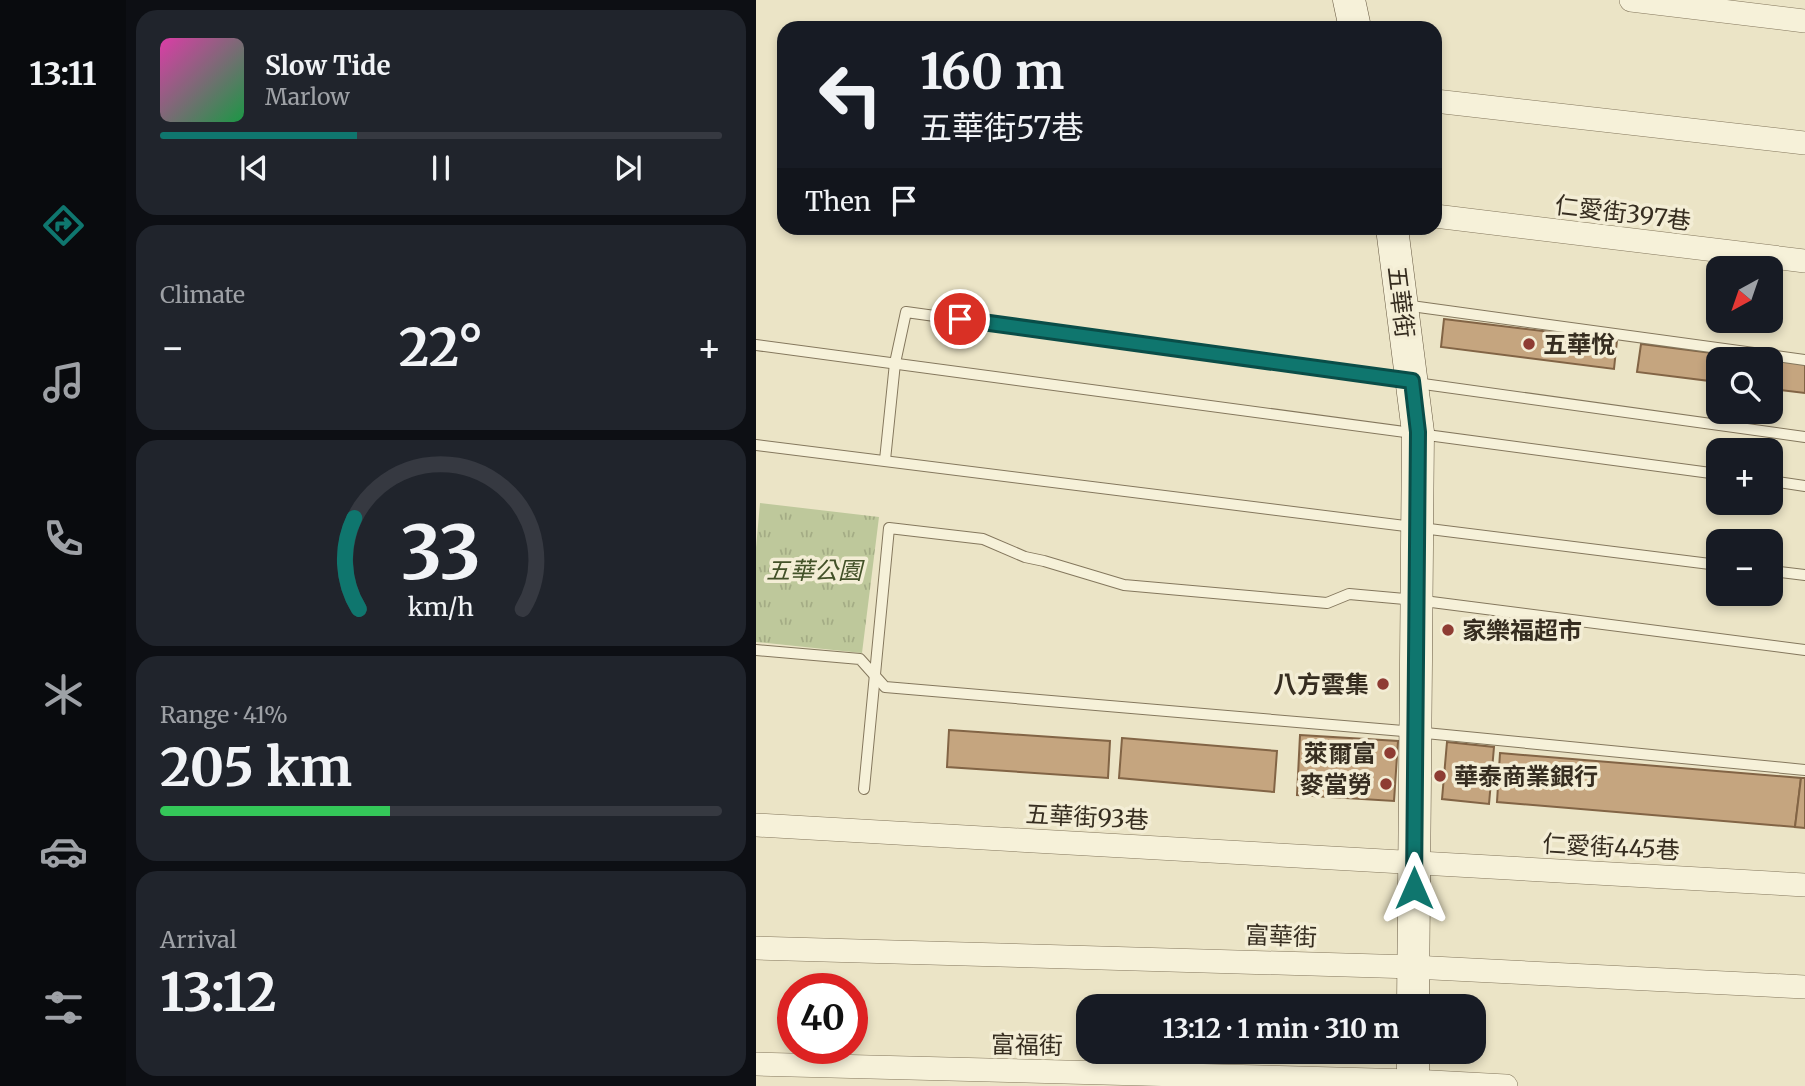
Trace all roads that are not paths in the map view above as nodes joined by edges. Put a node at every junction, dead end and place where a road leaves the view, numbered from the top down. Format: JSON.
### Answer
{"nodes":[{"id":1,"x":1349,"y":0,"type":"edge"},
{"id":2,"x":1631,"y":0,"type":"edge"},
{"id":3,"x":1354,"y":21,"type":"edge"},
{"id":4,"x":1805,"y":22,"type":"edge"},
{"id":5,"x":1442,"y":103,"type":"edge"},
{"id":6,"x":1805,"y":143,"type":"edge"},
{"id":7,"x":1442,"y":217,"type":"edge"},
{"id":8,"x":1393,"y":235,"type":"edge"},
{"id":9,"x":1805,"y":261,"type":"edge"},
{"id":10,"x":1401,"y":304,"type":"junction"},
{"id":11,"x":756,"y":345,"type":"edge"},
{"id":12,"x":1805,"y":360,"type":"edge"},
{"id":13,"x":895,"y":363,"type":"junction"},
{"id":14,"x":1412,"y":381,"type":"junction"},
{"id":15,"x":1418,"y":432,"type":"junction"},
{"id":16,"x":1805,"y":437,"type":"edge"},
{"id":17,"x":756,"y":445,"type":"edge"},
{"id":18,"x":885,"y":460,"type":"junction"},
{"id":19,"x":1706,"y":472,"type":"edge"},
{"id":20,"x":1783,"y":483,"type":"edge"},
{"id":21,"x":1805,"y":486,"type":"edge"},
{"id":22,"x":1417,"y":527,"type":"junction"},
{"id":23,"x":1706,"y":563,"type":"edge"},
{"id":24,"x":1783,"y":572,"type":"edge"},
{"id":25,"x":1805,"y":575,"type":"edge"},
{"id":26,"x":1416,"y":600,"type":"junction"},
{"id":27,"x":756,"y":650,"type":"edge"},
{"id":28,"x":1805,"y":650,"type":"edge"},
{"id":29,"x":875,"y":676,"type":"junction"},
{"id":30,"x":1415,"y":732,"type":"junction"},
{"id":31,"x":1805,"y":770,"type":"edge"},
{"id":32,"x":864,"y":789,"type":"dead end"},
{"id":33,"x":756,"y":825,"type":"edge"},
{"id":34,"x":1414,"y":862,"type":"junction"},
{"id":35,"x":1805,"y":885,"type":"edge"},
{"id":36,"x":756,"y":948,"type":"edge"},
{"id":37,"x":1413,"y":967,"type":"junction"},
{"id":38,"x":1805,"y":987,"type":"edge"},
{"id":39,"x":1413,"y":994,"type":"edge"},
{"id":40,"x":756,"y":1064,"type":"edge"},
{"id":41,"x":1413,"y":1073,"type":"edge"},
{"id":42,"x":1506,"y":1086,"type":"edge"}],
"edges":[{"from":1,"to":3,"type":"street"},
{"from":2,"to":4,"type":"street"},
{"from":5,"to":6,"type":"street"},
{"from":7,"to":9,"type":"street","name":"仁愛街397巷"},
{"from":8,"to":10,"type":"street","name":"五華街"},
{"from":10,"to":12,"type":"lane"},
{"from":10,"to":14,"type":"street","name":"五華街"},
{"from":11,"to":13,"type":"lane"},
{"from":13,"to":14,"type":"lane"},
{"from":13,"to":15,"type":"lane"},
{"from":13,"to":18,"type":"lane"},
{"from":14,"to":15,"type":"street","name":"五華街"},
{"from":14,"to":16,"type":"lane"},
{"from":15,"to":19,"type":"lane"},
{"from":15,"to":22,"type":"street","name":"五華街"},
{"from":17,"to":18,"type":"lane"},
{"from":18,"to":22,"type":"lane"},
{"from":20,"to":21,"type":"lane"},
{"from":22,"to":23,"type":"lane"},
{"from":22,"to":26,"type":"street","name":"五華街"},
{"from":24,"to":25,"type":"lane"},
{"from":26,"to":28,"type":"lane"},
{"from":26,"to":29,"type":"lane"},
{"from":26,"to":30,"type":"street","name":"五華街"},
{"from":27,"to":29,"type":"lane"},
{"from":29,"to":30,"type":"lane"},
{"from":29,"to":32,"type":"lane"},
{"from":30,"to":31,"type":"lane"},
{"from":30,"to":34,"type":"street","name":"五華街"},
{"from":33,"to":34,"type":"street","name":"五華街93巷"},
{"from":34,"to":35,"type":"street","name":"仁愛街445巷"},
{"from":34,"to":37,"type":"street","name":"五華街"},
{"from":36,"to":37,"type":"street","name":"富華街"},
{"from":37,"to":38,"type":"street","name":"富華街"},
{"from":37,"to":39,"type":"street","name":"五華街"},
{"from":40,"to":41,"type":"street","name":"富福街"},
{"from":41,"to":42,"type":"street","name":"富福街"}]}
